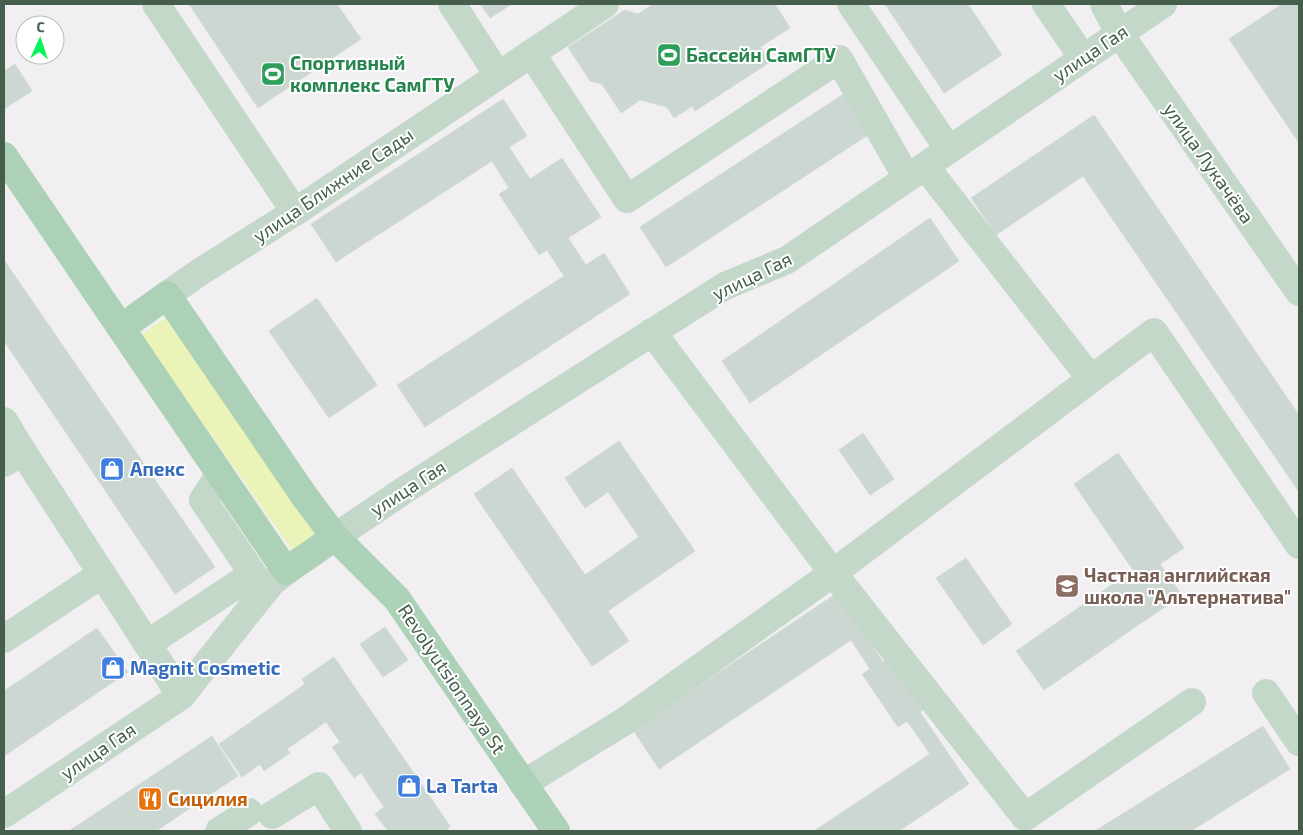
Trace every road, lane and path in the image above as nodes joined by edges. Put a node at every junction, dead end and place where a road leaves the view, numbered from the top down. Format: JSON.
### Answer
{"nodes":[{"id":1,"x":156,"y":4,"type":"edge"},
{"id":2,"x":452,"y":4,"type":"edge"},
{"id":3,"x":605,"y":4,"type":"edge"},
{"id":4,"x":851,"y":4,"type":"edge"},
{"id":5,"x":1046,"y":4,"type":"edge"},
{"id":6,"x":1104,"y":4,"type":"edge"},
{"id":7,"x":1163,"y":4,"type":"edge"},
{"id":8,"x":1119,"y":33,"type":"junction"},
{"id":9,"x":531,"y":53,"type":"junction"},
{"id":10,"x":1083,"y":58,"type":"junction"},
{"id":11,"x":498,"y":74,"type":"junction"},
{"id":12,"x":949,"y":150,"type":"junction"},
{"id":13,"x":4,"y":156,"type":"edge"},
{"id":14,"x":916,"y":172,"type":"junction"},
{"id":15,"x":295,"y":212,"type":"junction"},
{"id":16,"x":1299,"y":291,"type":"edge"},
{"id":17,"x":166,"y":295,"type":"junction"},
{"id":18,"x":121,"y":328,"type":"junction"},
{"id":19,"x":652,"y":332,"type":"junction"},
{"id":20,"x":1091,"y":379,"type":"junction"},
{"id":21,"x":4,"y":421,"type":"edge"},
{"id":22,"x":13,"y":457,"type":"edge"},
{"id":23,"x":220,"y":474,"type":"junction"},
{"id":24,"x":335,"y":538,"type":"junction"},
{"id":25,"x":1299,"y":545,"type":"edge"},
{"id":26,"x":286,"y":571,"type":"junction"},
{"id":27,"x":833,"y":573,"type":"junction"},
{"id":28,"x":102,"y":574,"type":"junction"},
{"id":29,"x":4,"y":639,"type":"edge"},
{"id":30,"x":147,"y":644,"type":"junction"},
{"id":31,"x":1266,"y":693,"type":"dead end"},
{"id":32,"x":181,"y":696,"type":"junction"},
{"id":33,"x":1192,"y":702,"type":"dead end"},
{"id":34,"x":1299,"y":742,"type":"edge"},
{"id":35,"x":523,"y":784,"type":"junction"},
{"id":36,"x":4,"y":814,"type":"edge"},
{"id":37,"x":219,"y":831,"type":"edge"},
{"id":38,"x":348,"y":831,"type":"edge"},
{"id":39,"x":556,"y":831,"type":"edge"}],
"edges":[{"from":1,"to":15,"type":"street"},
{"from":2,"to":11,"type":"street"},
{"from":3,"to":9,"type":"street","name":"улица Ближние Сады"},
{"from":4,"to":12,"type":"street"},
{"from":5,"to":10,"type":"street"},
{"from":6,"to":8,"type":"street","name":"улица Лукачёва"},
{"from":7,"to":8,"type":"street","name":"улица Гая"},
{"from":8,"to":10,"type":"street","name":"улица Гая"},
{"from":8,"to":16,"type":"street","name":"улица Лукачёва"},
{"from":9,"to":11,"type":"street","name":"улица Ближние Сады"},
{"from":9,"to":14,"type":"street"},
{"from":10,"to":12,"type":"street","name":"улица Гая"},
{"from":11,"to":15,"type":"street","name":"улица Ближние Сады"},
{"from":12,"to":14,"type":"street","name":"улица Гая"},
{"from":13,"to":18,"type":"main road"},
{"from":14,"to":19,"type":"street","name":"улица Гая"},
{"from":14,"to":20,"type":"street"},
{"from":15,"to":17,"type":"street","name":"улица Ближние Сады"},
{"from":17,"to":18,"type":"main road"},
{"from":17,"to":24,"type":"main road","name":"Revolyutsionnaya St"},
{"from":18,"to":23,"type":"main road"},
{"from":19,"to":24,"type":"street","name":"улица Гая"},
{"from":19,"to":27,"type":"street"},
{"from":20,"to":25,"type":"street"},
{"from":20,"to":27,"type":"street"},
{"from":21,"to":22,"type":"street"},
{"from":22,"to":28,"type":"street"},
{"from":23,"to":26,"type":"main road"},
{"from":23,"to":30,"type":"street"},
{"from":24,"to":26,"type":"main road"},
{"from":24,"to":35,"type":"main road","name":"Revolyutsionnaya St"},
{"from":26,"to":32,"type":"street","name":"улица Гая"},
{"from":27,"to":33,"type":"street"},
{"from":27,"to":35,"type":"street"},
{"from":28,"to":29,"type":"street"},
{"from":28,"to":30,"type":"street"},
{"from":30,"to":32,"type":"street"},
{"from":31,"to":34,"type":"street"},
{"from":32,"to":36,"type":"street","name":"улица Гая"},
{"from":35,"to":39,"type":"main road","name":"Revolyutsionnaya St"},
{"from":37,"to":38,"type":"street"}]}
